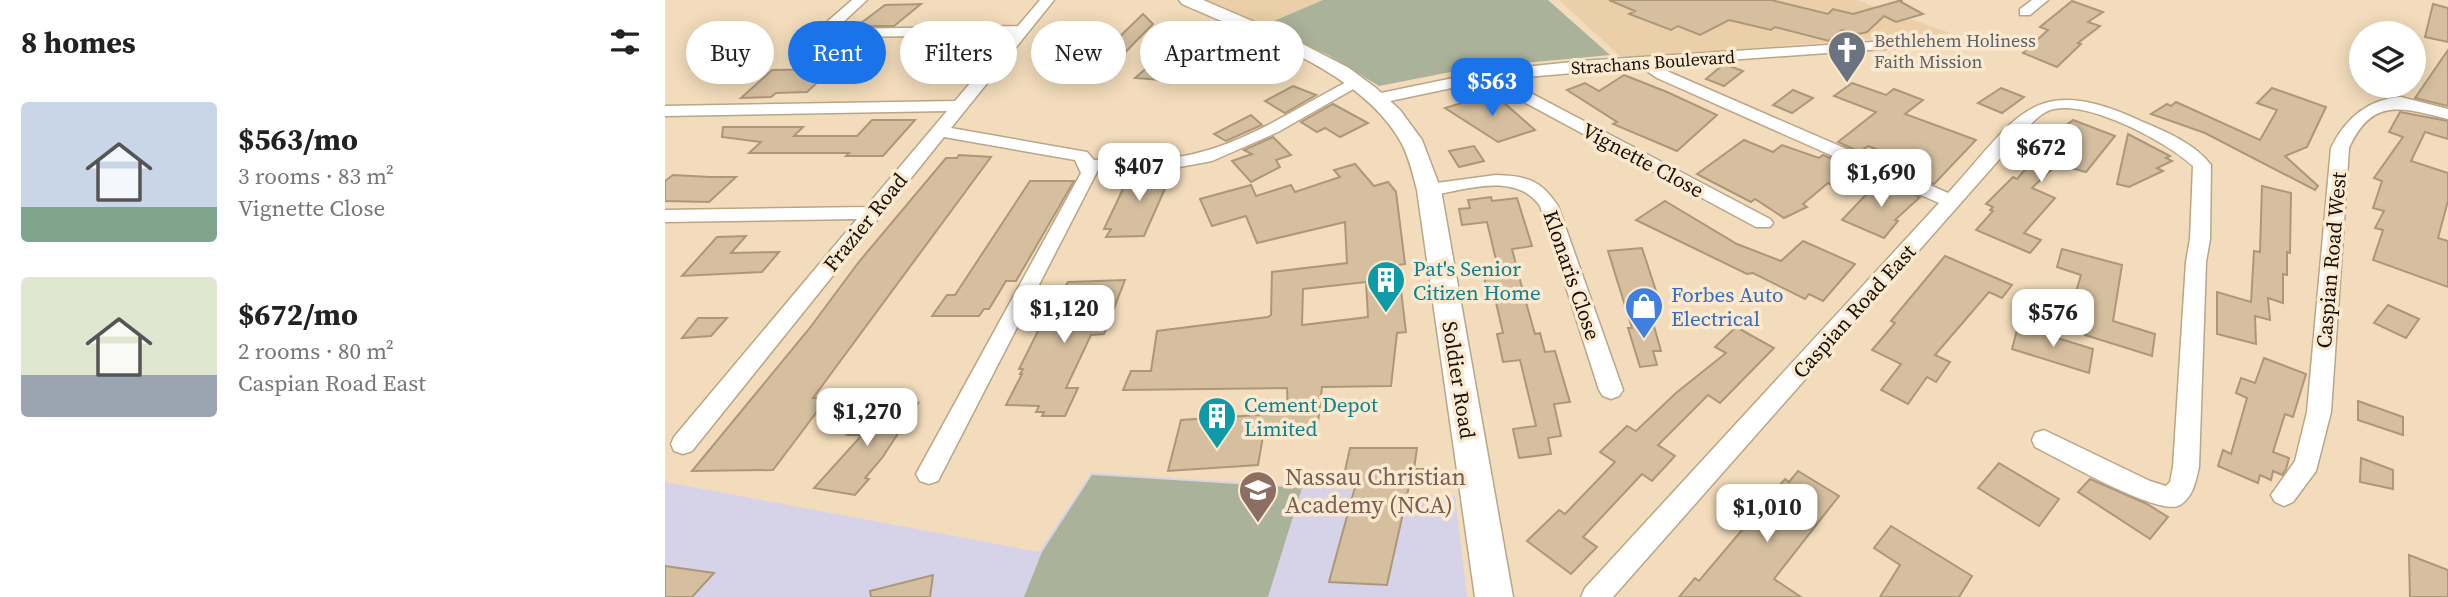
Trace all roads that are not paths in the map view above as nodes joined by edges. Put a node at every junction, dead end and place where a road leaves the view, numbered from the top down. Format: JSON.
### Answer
{"nodes":[{"id":1,"x":860,"y":0,"type":"edge"},
{"id":2,"x":1047,"y":0,"type":"edge"},
{"id":3,"x":1188,"y":0,"type":"edge"},
{"id":4,"x":2041,"y":0,"type":"edge"},
{"id":5,"x":2025,"y":12,"type":"dead end"},
{"id":6,"x":1023,"y":30,"type":"junction"},
{"id":7,"x":1933,"y":42,"type":"dead end"},
{"id":8,"x":1646,"y":63,"type":"junction"},
{"id":9,"x":1487,"y":76,"type":"junction"},
{"id":10,"x":1366,"y":91,"type":"junction"},
{"id":11,"x":961,"y":106,"type":"junction"},
{"id":12,"x":665,"y":111,"type":"edge"},
{"id":13,"x":2448,"y":114,"type":"edge"},
{"id":14,"x":940,"y":131,"type":"junction"},
{"id":15,"x":1090,"y":165,"type":"junction"},
{"id":16,"x":1429,"y":190,"type":"junction"},
{"id":17,"x":1952,"y":202,"type":"junction"},
{"id":18,"x":872,"y":214,"type":"junction"},
{"id":19,"x":665,"y":216,"type":"edge"},
{"id":20,"x":1763,"y":223,"type":"dead end"},
{"id":21,"x":1611,"y":390,"type":"dead end"},
{"id":22,"x":2045,"y":440,"type":"dead end"},
{"id":23,"x":684,"y":444,"type":"dead end"},
{"id":24,"x":929,"y":474,"type":"dead end"},
{"id":25,"x":2284,"y":495,"type":"dead end"},
{"id":26,"x":1494,"y":597,"type":"edge"},
{"id":27,"x":1595,"y":597,"type":"edge"}],
"edges":[{"from":1,"to":6,"type":"street"},
{"from":2,"to":6,"type":"street","name":"Frazier Road"},
{"from":3,"to":10,"type":"main road","name":"Soldier Road"},
{"from":4,"to":5,"type":"street"},
{"from":6,"to":11,"type":"street","name":"Frazier Road"},
{"from":7,"to":8,"type":"street","name":"Strachans Boulevard"},
{"from":8,"to":9,"type":"street","name":"Strachans Boulevard"},
{"from":8,"to":17,"type":"street"},
{"from":9,"to":10,"type":"street","name":"Strachans Boulevard"},
{"from":9,"to":20,"type":"street","name":"Vignette Close"},
{"from":10,"to":15,"type":"street","name":"Strachans Boulevard"},
{"from":10,"to":16,"type":"main road","name":"Soldier Road"},
{"from":11,"to":12,"type":"street"},
{"from":11,"to":14,"type":"street","name":"Frazier Road"},
{"from":13,"to":25,"type":"street","name":"Caspian Road West"},
{"from":14,"to":15,"type":"street"},
{"from":14,"to":18,"type":"street","name":"Frazier Road"},
{"from":15,"to":24,"type":"street"},
{"from":16,"to":21,"type":"street","name":"Klonaris Close"},
{"from":16,"to":26,"type":"main road","name":"Soldier Road"},
{"from":17,"to":22,"type":"street","name":"Caspian Road East"},
{"from":17,"to":27,"type":"street","name":"Caspian Road East"},
{"from":18,"to":19,"type":"street"},
{"from":18,"to":23,"type":"street","name":"Frazier Road"}]}
